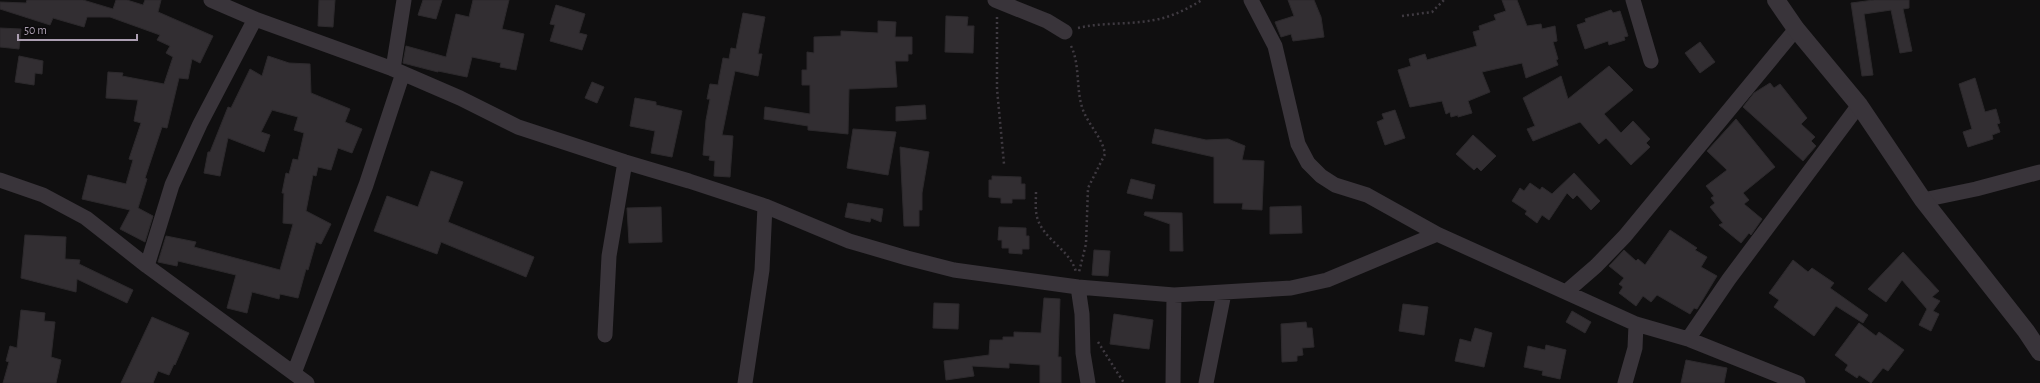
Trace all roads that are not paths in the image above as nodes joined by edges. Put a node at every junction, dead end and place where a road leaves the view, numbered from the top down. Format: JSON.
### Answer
{"nodes":[{"id":1,"x":211,"y":0,"type":"edge"},
{"id":2,"x":404,"y":0,"type":"edge"},
{"id":3,"x":996,"y":0,"type":"edge"},
{"id":4,"x":1251,"y":0,"type":"edge"},
{"id":5,"x":1633,"y":0,"type":"edge"},
{"id":6,"x":1776,"y":0,"type":"edge"},
{"id":7,"x":255,"y":18,"type":"junction"},
{"id":8,"x":1796,"y":29,"type":"junction"},
{"id":9,"x":1065,"y":32,"type":"road end"},
{"id":10,"x":1651,"y":61,"type":"dead end"},
{"id":11,"x":398,"y":71,"type":"junction"},
{"id":12,"x":1859,"y":105,"type":"junction"},
{"id":13,"x":625,"y":162,"type":"junction"},
{"id":14,"x":2040,"y":172,"type":"edge"},
{"id":15,"x":0,"y":180,"type":"edge"},
{"id":16,"x":1923,"y":200,"type":"junction"},
{"id":17,"x":765,"y":206,"type":"junction"},
{"id":18,"x":1437,"y":234,"type":"junction"},
{"id":19,"x":147,"y":266,"type":"junction"},
{"id":20,"x":1078,"y":287,"type":"junction"},
{"id":21,"x":1566,"y":292,"type":"junction"},
{"id":22,"x":1224,"y":293,"type":"junction"},
{"id":23,"x":1174,"y":295,"type":"junction"},
{"id":24,"x":1636,"y":324,"type":"junction"},
{"id":25,"x":605,"y":335,"type":"dead end"},
{"id":26,"x":1688,"y":339,"type":"junction"},
{"id":27,"x":2040,"y":352,"type":"edge"},
{"id":28,"x":294,"y":373,"type":"junction"},
{"id":29,"x":306,"y":383,"type":"edge"},
{"id":30,"x":745,"y":383,"type":"edge"},
{"id":31,"x":1088,"y":383,"type":"edge"},
{"id":32,"x":1173,"y":383,"type":"edge"},
{"id":33,"x":1206,"y":383,"type":"edge"},
{"id":34,"x":1625,"y":383,"type":"edge"},
{"id":35,"x":1798,"y":383,"type":"edge"}],
"edges":[{"from":1,"to":7,"type":"street"},
{"from":2,"to":11,"type":"street"},
{"from":3,"to":9,"type":"street"},
{"from":4,"to":18,"type":"street"},
{"from":5,"to":10,"type":"street"},
{"from":6,"to":8,"type":"street"},
{"from":7,"to":11,"type":"street"},
{"from":7,"to":19,"type":"street"},
{"from":8,"to":12,"type":"street"},
{"from":8,"to":21,"type":"street"},
{"from":11,"to":13,"type":"street"},
{"from":11,"to":28,"type":"street"},
{"from":12,"to":16,"type":"street"},
{"from":12,"to":26,"type":"street"},
{"from":13,"to":17,"type":"street"},
{"from":13,"to":25,"type":"street"},
{"from":14,"to":16,"type":"street"},
{"from":15,"to":19,"type":"street"},
{"from":16,"to":27,"type":"street"},
{"from":17,"to":20,"type":"street"},
{"from":17,"to":30,"type":"street"},
{"from":18,"to":21,"type":"street"},
{"from":18,"to":22,"type":"street"},
{"from":19,"to":28,"type":"street"},
{"from":20,"to":23,"type":"street"},
{"from":20,"to":31,"type":"street"},
{"from":21,"to":24,"type":"street"},
{"from":22,"to":23,"type":"street"},
{"from":22,"to":33,"type":"street"},
{"from":23,"to":32,"type":"street"},
{"from":24,"to":26,"type":"street"},
{"from":24,"to":34,"type":"street"},
{"from":26,"to":35,"type":"street"},
{"from":28,"to":29,"type":"street"}]}
